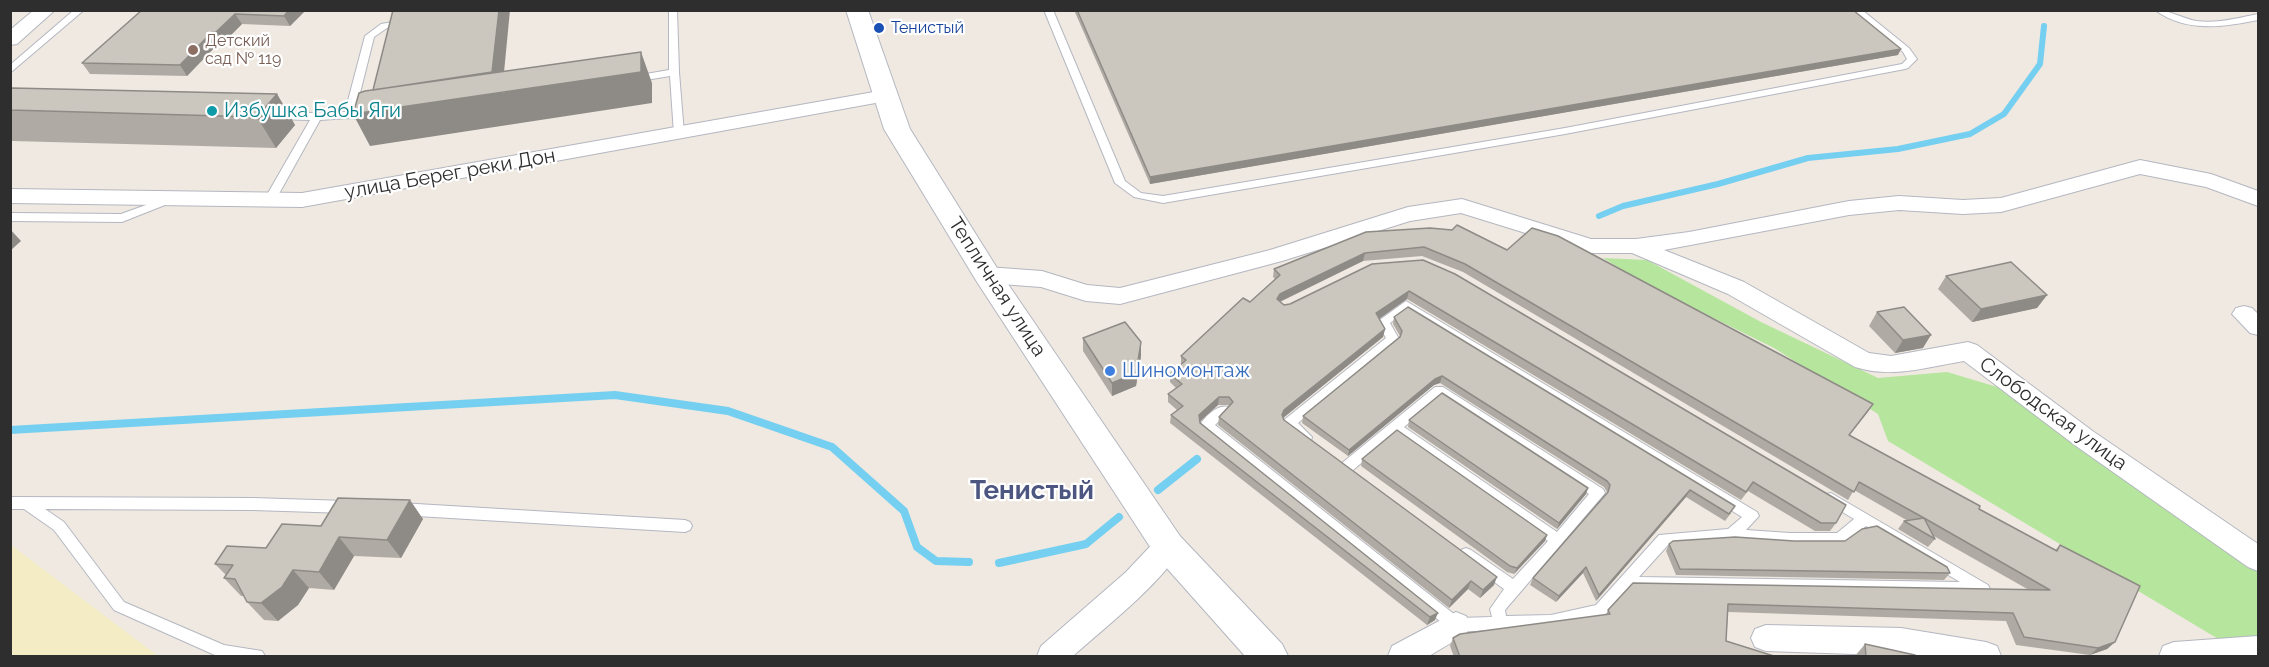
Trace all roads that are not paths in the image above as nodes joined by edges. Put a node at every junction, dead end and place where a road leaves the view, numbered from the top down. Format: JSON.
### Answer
{"nodes":[{"id":1,"x":46,"y":10,"type":"edge"},
{"id":2,"x":80,"y":10,"type":"edge"},
{"id":3,"x":674,"y":10,"type":"edge"},
{"id":4,"x":857,"y":10,"type":"edge"},
{"id":5,"x":1048,"y":10,"type":"edge"},
{"id":6,"x":1856,"y":10,"type":"edge"},
{"id":7,"x":2159,"y":10,"type":"edge"},
{"id":8,"x":2259,"y":17,"type":"edge"},
{"id":9,"x":417,"y":21,"type":"edge"},
{"id":10,"x":10,"y":40,"type":"edge"},
{"id":11,"x":10,"y":69,"type":"edge"},
{"id":12,"x":674,"y":72,"type":"junction"},
{"id":13,"x":628,"y":80,"type":"edge"},
{"id":14,"x":885,"y":96,"type":"junction"},
{"id":15,"x":349,"y":115,"type":"junction"},
{"id":16,"x":258,"y":116,"type":"edge"},
{"id":17,"x":317,"y":117,"type":"junction"},
{"id":18,"x":376,"y":118,"type":"edge"},
{"id":19,"x":679,"y":134,"type":"junction"},
{"id":20,"x":10,"y":196,"type":"edge"},
{"id":21,"x":171,"y":199,"type":"junction"},
{"id":22,"x":2259,"y":199,"type":"edge"},
{"id":23,"x":269,"y":200,"type":"junction"},
{"id":24,"x":10,"y":217,"type":"edge"},
{"id":25,"x":1636,"y":246,"type":"junction"},
{"id":26,"x":987,"y":275,"type":"junction"},
{"id":27,"x":1224,"y":410,"type":"edge"},
{"id":28,"x":1395,"y":428,"type":"junction"},
{"id":29,"x":1314,"y":442,"type":"edge"},
{"id":30,"x":1347,"y":467,"type":"edge"},
{"id":31,"x":1824,"y":494,"type":"edge"},
{"id":32,"x":10,"y":503,"type":"edge"},
{"id":33,"x":27,"y":503,"type":"junction"},
{"id":34,"x":360,"y":508,"type":"edge"},
{"id":35,"x":384,"y":508,"type":"edge"},
{"id":36,"x":1864,"y":518,"type":"junction"},
{"id":37,"x":685,"y":526,"type":"dead end"},
{"id":38,"x":1731,"y":535,"type":"junction"},
{"id":39,"x":1558,"y":540,"type":"junction"},
{"id":40,"x":1168,"y":546,"type":"junction"},
{"id":41,"x":1458,"y":548,"type":"edge"},
{"id":42,"x":2259,"y":559,"type":"edge"},
{"id":43,"x":1625,"y":583,"type":"junction"},
{"id":44,"x":1514,"y":588,"type":"junction"},
{"id":45,"x":1501,"y":623,"type":"junction"},
{"id":46,"x":1456,"y":624,"type":"junction"},
{"id":47,"x":1766,"y":638,"type":"dead end"},
{"id":48,"x":2259,"y":649,"type":"edge"},
{"id":49,"x":257,"y":657,"type":"edge"},
{"id":50,"x":1052,"y":657,"type":"edge"},
{"id":51,"x":1269,"y":657,"type":"edge"},
{"id":52,"x":1403,"y":657,"type":"edge"},
{"id":53,"x":1986,"y":657,"type":"edge"},
{"id":54,"x":2174,"y":657,"type":"edge"}],
"edges":[{"from":1,"to":10,"type":"street"},
{"from":2,"to":11,"type":"lane"},
{"from":3,"to":12,"type":"lane"},
{"from":4,"to":14,"type":"street","name":"Тепличная улица"},
{"from":5,"to":6,"type":"lane"},
{"from":7,"to":8,"type":"lane"},
{"from":9,"to":15,"type":"lane"},
{"from":12,"to":13,"type":"lane"},
{"from":12,"to":19,"type":"lane"},
{"from":14,"to":19,"type":"street","name":"улица Берег реки Дон"},
{"from":14,"to":26,"type":"street","name":"Тепличная улица"},
{"from":15,"to":17,"type":"lane"},
{"from":15,"to":18,"type":"lane"},
{"from":16,"to":17,"type":"lane"},
{"from":17,"to":23,"type":"lane"},
{"from":19,"to":23,"type":"street","name":"улица Берег реки Дон"},
{"from":20,"to":21,"type":"street","name":"улица Берег реки Дон"},
{"from":21,"to":23,"type":"street","name":"улица Берег реки Дон"},
{"from":21,"to":24,"type":"lane"},
{"from":22,"to":25,"type":"street"},
{"from":25,"to":26,"type":"street"},
{"from":25,"to":42,"type":"street","name":"Слободская улица"},
{"from":26,"to":40,"type":"street","name":"Тепличная улица"},
{"from":27,"to":46,"type":"lane"},
{"from":28,"to":30,"type":"lane"},
{"from":28,"to":39,"type":"lane"},
{"from":28,"to":39,"type":"lane"},
{"from":29,"to":38,"type":"lane"},
{"from":31,"to":36,"type":"lane"},
{"from":32,"to":33,"type":"lane"},
{"from":33,"to":34,"type":"lane"},
{"from":33,"to":49,"type":"lane"},
{"from":35,"to":37,"type":"lane"},
{"from":36,"to":38,"type":"lane"},
{"from":36,"to":43,"type":"lane"},
{"from":38,"to":43,"type":"lane"},
{"from":39,"to":44,"type":"lane"},
{"from":40,"to":50,"type":"street"},
{"from":40,"to":51,"type":"street","name":"Тепличная улица"},
{"from":41,"to":44,"type":"lane"},
{"from":43,"to":45,"type":"lane"},
{"from":44,"to":45,"type":"lane"},
{"from":45,"to":46,"type":"lane"},
{"from":46,"to":52,"type":"street"},
{"from":47,"to":53,"type":"street"},
{"from":48,"to":54,"type":"street"}]}
